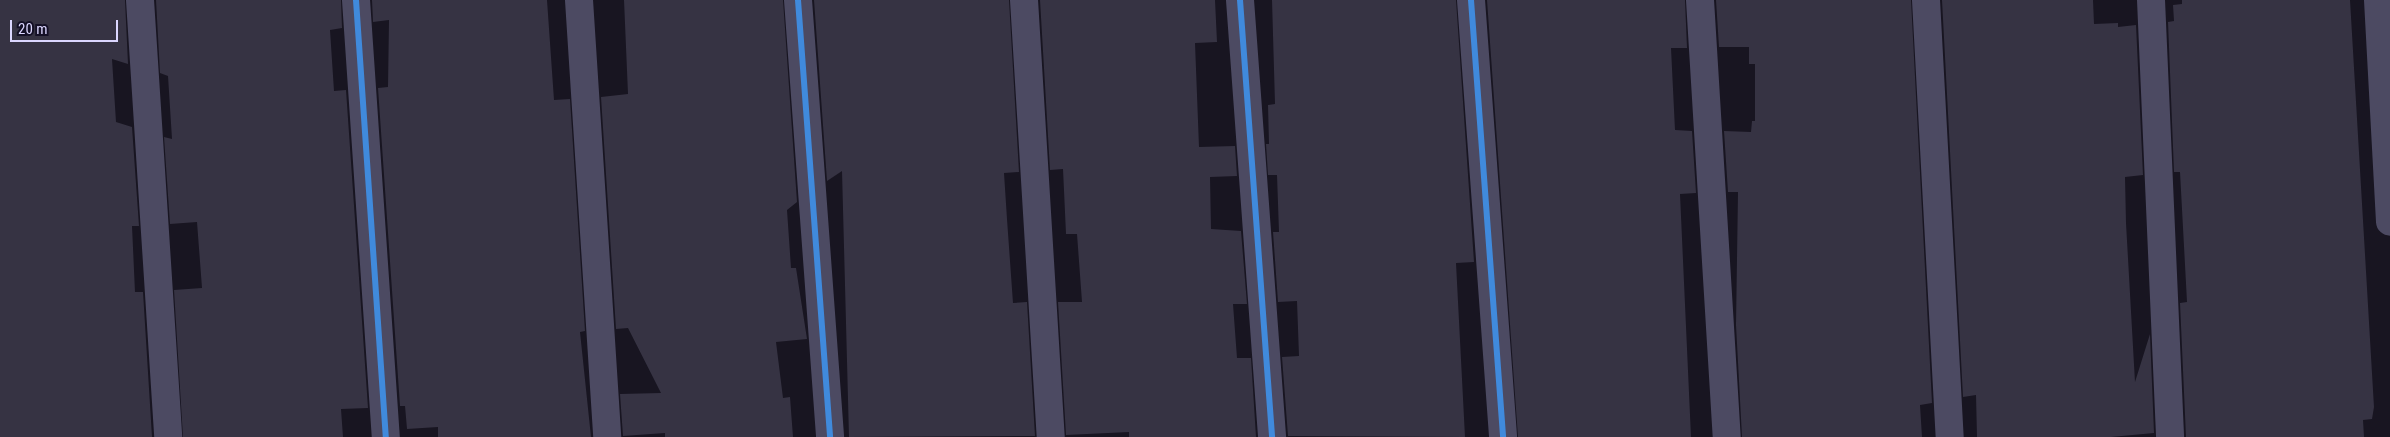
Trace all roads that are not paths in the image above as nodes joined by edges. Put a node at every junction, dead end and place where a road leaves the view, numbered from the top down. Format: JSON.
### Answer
{"nodes":[{"id":1,"x":140,"y":0,"type":"edge"},
{"id":2,"x":356,"y":0,"type":"edge"},
{"id":3,"x":579,"y":0,"type":"edge"},
{"id":4,"x":798,"y":0,"type":"edge"},
{"id":5,"x":1024,"y":0,"type":"edge"},
{"id":6,"x":1240,"y":0,"type":"edge"},
{"id":7,"x":1471,"y":0,"type":"edge"},
{"id":8,"x":1700,"y":0,"type":"edge"},
{"id":9,"x":1926,"y":0,"type":"edge"},
{"id":10,"x":2151,"y":0,"type":"edge"},
{"id":11,"x":2378,"y":0,"type":"edge"},
{"id":12,"x":2390,"y":222,"type":"edge"},
{"id":13,"x":168,"y":437,"type":"edge"},
{"id":14,"x":386,"y":437,"type":"edge"},
{"id":15,"x":606,"y":437,"type":"edge"},
{"id":16,"x":830,"y":437,"type":"edge"},
{"id":17,"x":1051,"y":437,"type":"edge"},
{"id":18,"x":1272,"y":437,"type":"edge"},
{"id":19,"x":1504,"y":437,"type":"edge"},
{"id":20,"x":1728,"y":437,"type":"edge"},
{"id":21,"x":1950,"y":437,"type":"edge"},
{"id":22,"x":2170,"y":437,"type":"edge"}],
"edges":[{"from":1,"to":13,"type":"street"},
{"from":2,"to":14,"type":"street"},
{"from":3,"to":15,"type":"street"},
{"from":4,"to":16,"type":"street"},
{"from":5,"to":17,"type":"street"},
{"from":6,"to":18,"type":"street"},
{"from":7,"to":19,"type":"street"},
{"from":8,"to":20,"type":"street"},
{"from":9,"to":21,"type":"street"},
{"from":10,"to":22,"type":"street"},
{"from":11,"to":12,"type":"street"}]}
